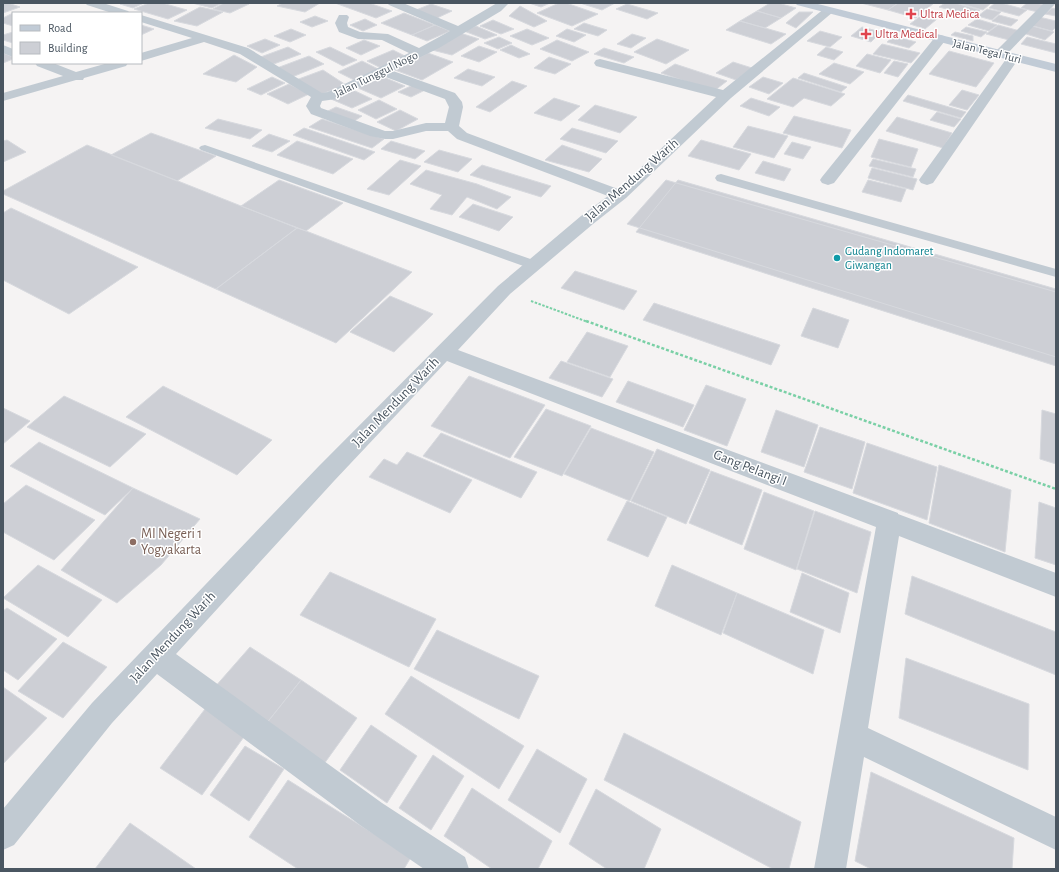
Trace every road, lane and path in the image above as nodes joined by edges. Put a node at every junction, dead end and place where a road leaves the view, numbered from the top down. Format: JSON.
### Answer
{"nodes":[{"id":1,"x":91,"y":3,"type":"edge"},
{"id":2,"x":394,"y":3,"type":"edge"},
{"id":3,"x":503,"y":3,"type":"edge"},
{"id":4,"x":801,"y":3,"type":"edge"},
{"id":5,"x":1050,"y":3,"type":"edge"},
{"id":6,"x":829,"y":10,"type":"junction"},
{"id":7,"x":121,"y":12,"type":"edge"},
{"id":8,"x":343,"y":17,"type":"dead end"},
{"id":9,"x":142,"y":18,"type":"edge"},
{"id":10,"x":459,"y":30,"type":"junction"},
{"id":11,"x":202,"y":39,"type":"junction"},
{"id":12,"x":940,"y":39,"type":"junction"},
{"id":13,"x":419,"y":53,"type":"junction"},
{"id":14,"x":1007,"y":56,"type":"junction"},
{"id":15,"x":142,"y":57,"type":"edge"},
{"id":16,"x":600,"y":63,"type":"dead end"},
{"id":17,"x":44,"y":64,"type":"edge"},
{"id":18,"x":119,"y":64,"type":"edge"},
{"id":19,"x":1056,"y":68,"type":"edge"},
{"id":20,"x":382,"y":71,"type":"junction"},
{"id":21,"x":78,"y":76,"type":"junction"},
{"id":22,"x":726,"y":95,"type":"junction"},
{"id":23,"x":318,"y":96,"type":"junction"},
{"id":24,"x":3,"y":97,"type":"edge"},
{"id":25,"x":452,"y":127,"type":"junction"},
{"id":26,"x":205,"y":148,"type":"dead end"},
{"id":27,"x":721,"y":178,"type":"dead end"},
{"id":28,"x":828,"y":180,"type":"dead end"},
{"id":29,"x":927,"y":180,"type":"dead end"},
{"id":30,"x":620,"y":195,"type":"junction"},
{"id":31,"x":534,"y":265,"type":"junction"},
{"id":32,"x":1056,"y":273,"type":"edge"},
{"id":33,"x":504,"y":290,"type":"junction"},
{"id":34,"x":444,"y":352,"type":"junction"},
{"id":35,"x":1056,"y":489,"type":"edge"},
{"id":36,"x":889,"y":520,"type":"junction"},
{"id":37,"x":1056,"y":585,"type":"edge"},
{"id":38,"x":156,"y":656,"type":"junction"},
{"id":39,"x":852,"y":736,"type":"junction"},
{"id":40,"x":3,"y":834,"type":"edge"},
{"id":41,"x":1056,"y":834,"type":"edge"},
{"id":42,"x":453,"y":869,"type":"edge"},
{"id":43,"x":830,"y":869,"type":"edge"}],
"edges":[{"from":1,"to":7,"type":"street"},
{"from":2,"to":10,"type":"street"},
{"from":3,"to":10,"type":"street","name":"Jalan Tunggul Nogo"},
{"from":4,"to":6,"type":"main road","name":"Jalan Tegal Turi"},
{"from":5,"to":14,"type":"street"},
{"from":6,"to":12,"type":"main road","name":"Jalan Tegal Turi"},
{"from":6,"to":22,"type":"street","name":"Jalan Mendung Warih"},
{"from":8,"to":13,"type":"street"},
{"from":9,"to":11,"type":"street","name":"Jalan Tunggul Nogo"},
{"from":10,"to":13,"type":"street","name":"Jalan Tunggul Nogo"},
{"from":11,"to":15,"type":"street"},
{"from":11,"to":23,"type":"street","name":"Jalan Tunggul Nogo"},
{"from":12,"to":14,"type":"main road","name":"Jalan Tegal Turi"},
{"from":12,"to":28,"type":"street"},
{"from":13,"to":20,"type":"street","name":"Jalan Tunggul Nogo"},
{"from":14,"to":19,"type":"main road","name":"Jalan Tegal Turi"},
{"from":14,"to":29,"type":"street"},
{"from":16,"to":22,"type":"street"},
{"from":17,"to":21,"type":"street"},
{"from":18,"to":21,"type":"street"},
{"from":20,"to":23,"type":"street","name":"Jalan Tunggul Nogo"},
{"from":20,"to":25,"type":"street"},
{"from":21,"to":24,"type":"street"},
{"from":22,"to":30,"type":"street","name":"Jalan Mendung Warih"},
{"from":23,"to":25,"type":"street"},
{"from":25,"to":30,"type":"street"},
{"from":26,"to":31,"type":"lane"},
{"from":27,"to":32,"type":"lane"},
{"from":30,"to":31,"type":"street","name":"Jalan Mendung Warih"},
{"from":31,"to":33,"type":"street","name":"Jalan Mendung Warih"},
{"from":33,"to":34,"type":"street","name":"Jalan Mendung Warih"},
{"from":33,"to":35,"type":"path"},
{"from":34,"to":36,"type":"street","name":"Gang Pelangi I"},
{"from":34,"to":38,"type":"street","name":"Jalan Mendung Warih"},
{"from":36,"to":37,"type":"street","name":"Gang Pelangi I"},
{"from":36,"to":39,"type":"street"},
{"from":38,"to":40,"type":"street","name":"Jalan Mendung Warih"},
{"from":38,"to":42,"type":"street"},
{"from":39,"to":41,"type":"street"},
{"from":39,"to":43,"type":"street"}]}
